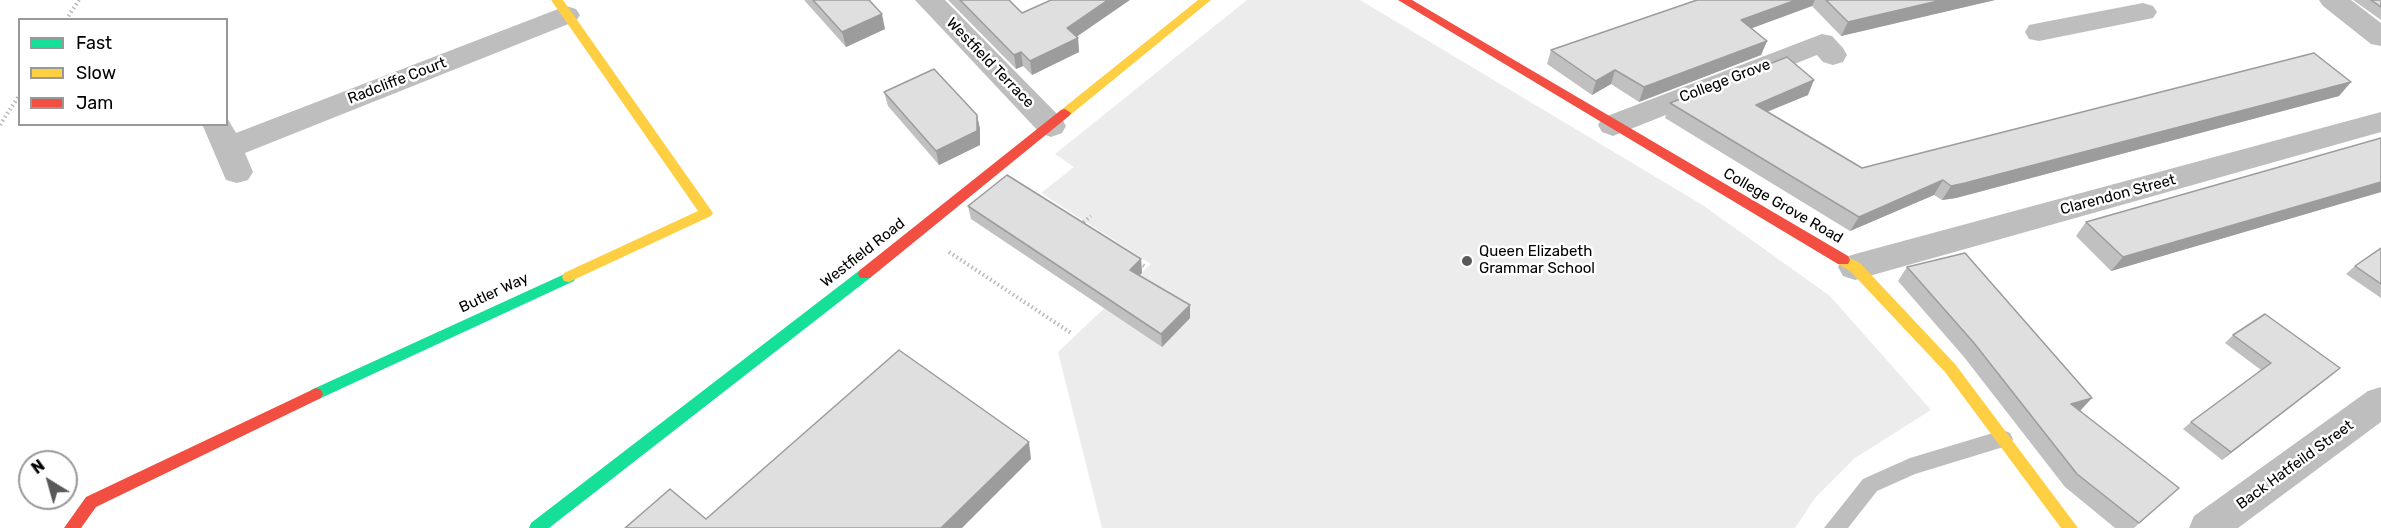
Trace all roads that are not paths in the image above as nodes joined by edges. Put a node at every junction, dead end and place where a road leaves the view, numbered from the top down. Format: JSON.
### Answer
{"nodes":[{"id":1,"x":929,"y":0,"type":"edge"},
{"id":2,"x":1205,"y":0,"type":"edge"},
{"id":3,"x":1404,"y":0,"type":"edge"},
{"id":4,"x":2069,"y":0,"type":"edge"},
{"id":5,"x":2333,"y":0,"type":"edge"},
{"id":6,"x":562,"y":7,"type":"edge"},
{"id":7,"x":2143,"y":12,"type":"dead end"},
{"id":8,"x":2092,"y":22,"type":"junction"},
{"id":9,"x":2374,"y":25,"type":"edge"},
{"id":10,"x":2039,"y":32,"type":"dead end"},
{"id":11,"x":1833,"y":55,"type":"dead end"},
{"id":12,"x":2381,"y":122,"type":"edge"},
{"id":13,"x":1613,"y":125,"type":"junction"},
{"id":14,"x":1051,"y":126,"type":"junction"},
{"id":15,"x":228,"y":148,"type":"edge"},
{"id":16,"x":1855,"y":267,"type":"junction"},
{"id":17,"x":2381,"y":402,"type":"edge"},
{"id":18,"x":2003,"y":439,"type":"junction"},
{"id":19,"x":72,"y":528,"type":"edge"},
{"id":20,"x":537,"y":528,"type":"edge"},
{"id":21,"x":1835,"y":528,"type":"edge"},
{"id":22,"x":2070,"y":528,"type":"edge"},
{"id":23,"x":2208,"y":528,"type":"edge"}],
"edges":[{"from":1,"to":14,"type":"street","name":"Westfield Terrace"},
{"from":2,"to":14,"type":"street","name":"Westfield Road"},
{"from":3,"to":13,"type":"street","name":"College Grove Road"},
{"from":4,"to":8,"type":"street"},
{"from":5,"to":9,"type":"street"},
{"from":6,"to":15,"type":"street","name":"Radcliffe Court"},
{"from":6,"to":19,"type":"street","name":"Butler Way"},
{"from":7,"to":8,"type":"street"},
{"from":8,"to":10,"type":"street"},
{"from":11,"to":13,"type":"street","name":"College Grove"},
{"from":12,"to":16,"type":"street","name":"Clarendon Street"},
{"from":13,"to":16,"type":"street","name":"College Grove Road"},
{"from":14,"to":20,"type":"street","name":"Westfield Road"},
{"from":16,"to":18,"type":"street","name":"College Grove Road"},
{"from":17,"to":23,"type":"street","name":"Back Hatfeild Street"},
{"from":18,"to":21,"type":"lane"},
{"from":18,"to":22,"type":"street","name":"College Grove Road"}]}
